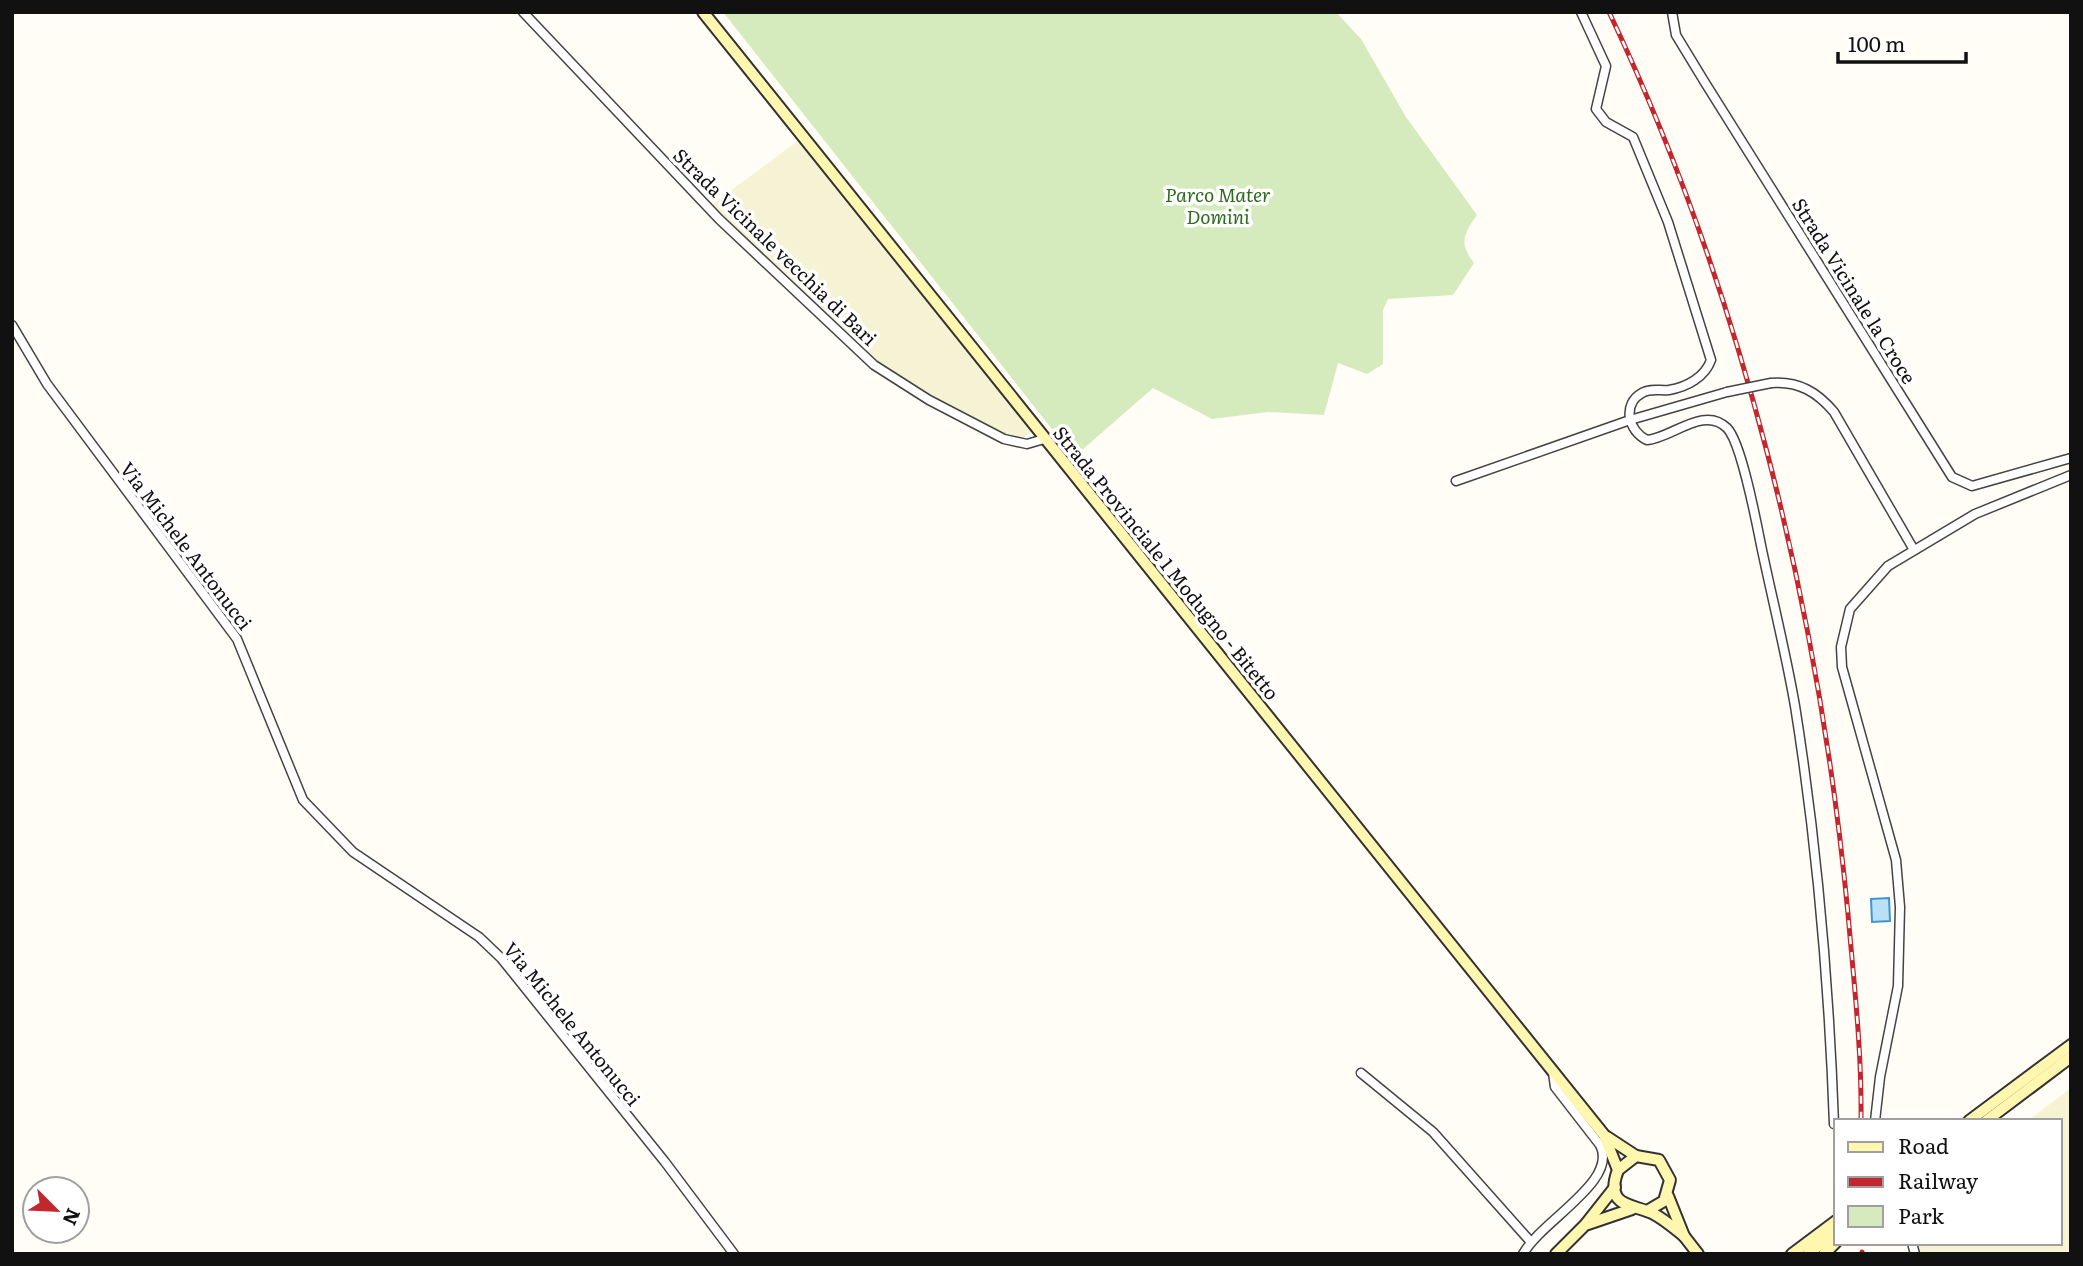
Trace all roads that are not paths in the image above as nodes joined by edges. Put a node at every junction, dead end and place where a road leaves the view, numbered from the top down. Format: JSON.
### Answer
{"nodes":[{"id":1,"x":523,"y":12,"type":"edge"},
{"id":2,"x":703,"y":12,"type":"edge"},
{"id":3,"x":1581,"y":12,"type":"edge"},
{"id":4,"x":1672,"y":12,"type":"edge"},
{"id":5,"x":12,"y":326,"type":"edge"},
{"id":6,"x":1630,"y":420,"type":"junction"},
{"id":7,"x":1044,"y":439,"type":"junction"},
{"id":8,"x":2071,"y":458,"type":"edge"},
{"id":9,"x":2071,"y":475,"type":"edge"},
{"id":10,"x":1456,"y":481,"type":"dead end"},
{"id":11,"x":1914,"y":550,"type":"junction"},
{"id":12,"x":2071,"y":1045,"type":"edge"},
{"id":13,"x":2071,"y":1057,"type":"edge"},
{"id":14,"x":1552,"y":1070,"type":"junction"},
{"id":15,"x":1362,"y":1073,"type":"dead end"},
{"id":16,"x":1875,"y":1119,"type":"edge"},
{"id":17,"x":1972,"y":1119,"type":"edge"},
{"id":18,"x":1989,"y":1119,"type":"edge"},
{"id":19,"x":1834,"y":1124,"type":"dead end"},
{"id":20,"x":1604,"y":1135,"type":"junction"},
{"id":21,"x":1636,"y":1156,"type":"junction"},
{"id":22,"x":1618,"y":1170,"type":"junction"},
{"id":23,"x":1615,"y":1187,"type":"junction"},
{"id":24,"x":1668,"y":1196,"type":"junction"},
{"id":25,"x":1632,"y":1209,"type":"junction"},
{"id":26,"x":1647,"y":1211,"type":"junction"},
{"id":27,"x":1834,"y":1222,"type":"edge"},
{"id":28,"x":1585,"y":1226,"type":"junction"},
{"id":29,"x":1834,"y":1234,"type":"edge"},
{"id":30,"x":1684,"y":1236,"type":"junction"},
{"id":31,"x":1530,"y":1241,"type":"junction"},
{"id":32,"x":734,"y":1254,"type":"edge"},
{"id":33,"x":1523,"y":1254,"type":"edge"},
{"id":34,"x":1556,"y":1254,"type":"edge"},
{"id":35,"x":1698,"y":1254,"type":"edge"},
{"id":36,"x":1792,"y":1254,"type":"edge"},
{"id":37,"x":1808,"y":1254,"type":"edge"}],
"edges":[{"from":1,"to":7,"type":"street","name":"Strada Vicinale vecchia di Bari"},
{"from":2,"to":7,"type":"main road","name":"Strada Provinciale 1 Modugno - Bitetto"},
{"from":3,"to":6,"type":"street"},
{"from":4,"to":8,"type":"street","name":"Strada Vicinale la Croce"},
{"from":5,"to":32,"type":"street","name":"Via Michele Antonucci"},
{"from":6,"to":10,"type":"street"},
{"from":6,"to":11,"type":"street","bridge":true},
{"from":6,"to":19,"type":"street"},
{"from":7,"to":14,"type":"main road","name":"Strada Provinciale 1 Modugno - Bitetto"},
{"from":9,"to":11,"type":"street"},
{"from":11,"to":16,"type":"street"},
{"from":12,"to":17,"type":"main road"},
{"from":13,"to":18,"type":"main road"},
{"from":14,"to":20,"type":"main road","name":"Strada Provinciale 1 Modugno - Bitetto"},
{"from":14,"to":31,"type":"street"},
{"from":15,"to":31,"type":"street"},
{"from":20,"to":21,"type":"main road"},
{"from":20,"to":22,"type":"main road"},
{"from":21,"to":22,"type":"main road"},
{"from":21,"to":24,"type":"main road"},
{"from":22,"to":23,"type":"main road"},
{"from":23,"to":25,"type":"main road"},
{"from":23,"to":28,"type":"main road"},
{"from":24,"to":26,"type":"main road"},
{"from":24,"to":30,"type":"main road"},
{"from":25,"to":26,"type":"main road"},
{"from":25,"to":28,"type":"main road"},
{"from":26,"to":30,"type":"main road"},
{"from":27,"to":36,"type":"main road"},
{"from":28,"to":34,"type":"main road"},
{"from":29,"to":37,"type":"main road"},
{"from":30,"to":35,"type":"main road"},
{"from":31,"to":33,"type":"street"}]}
